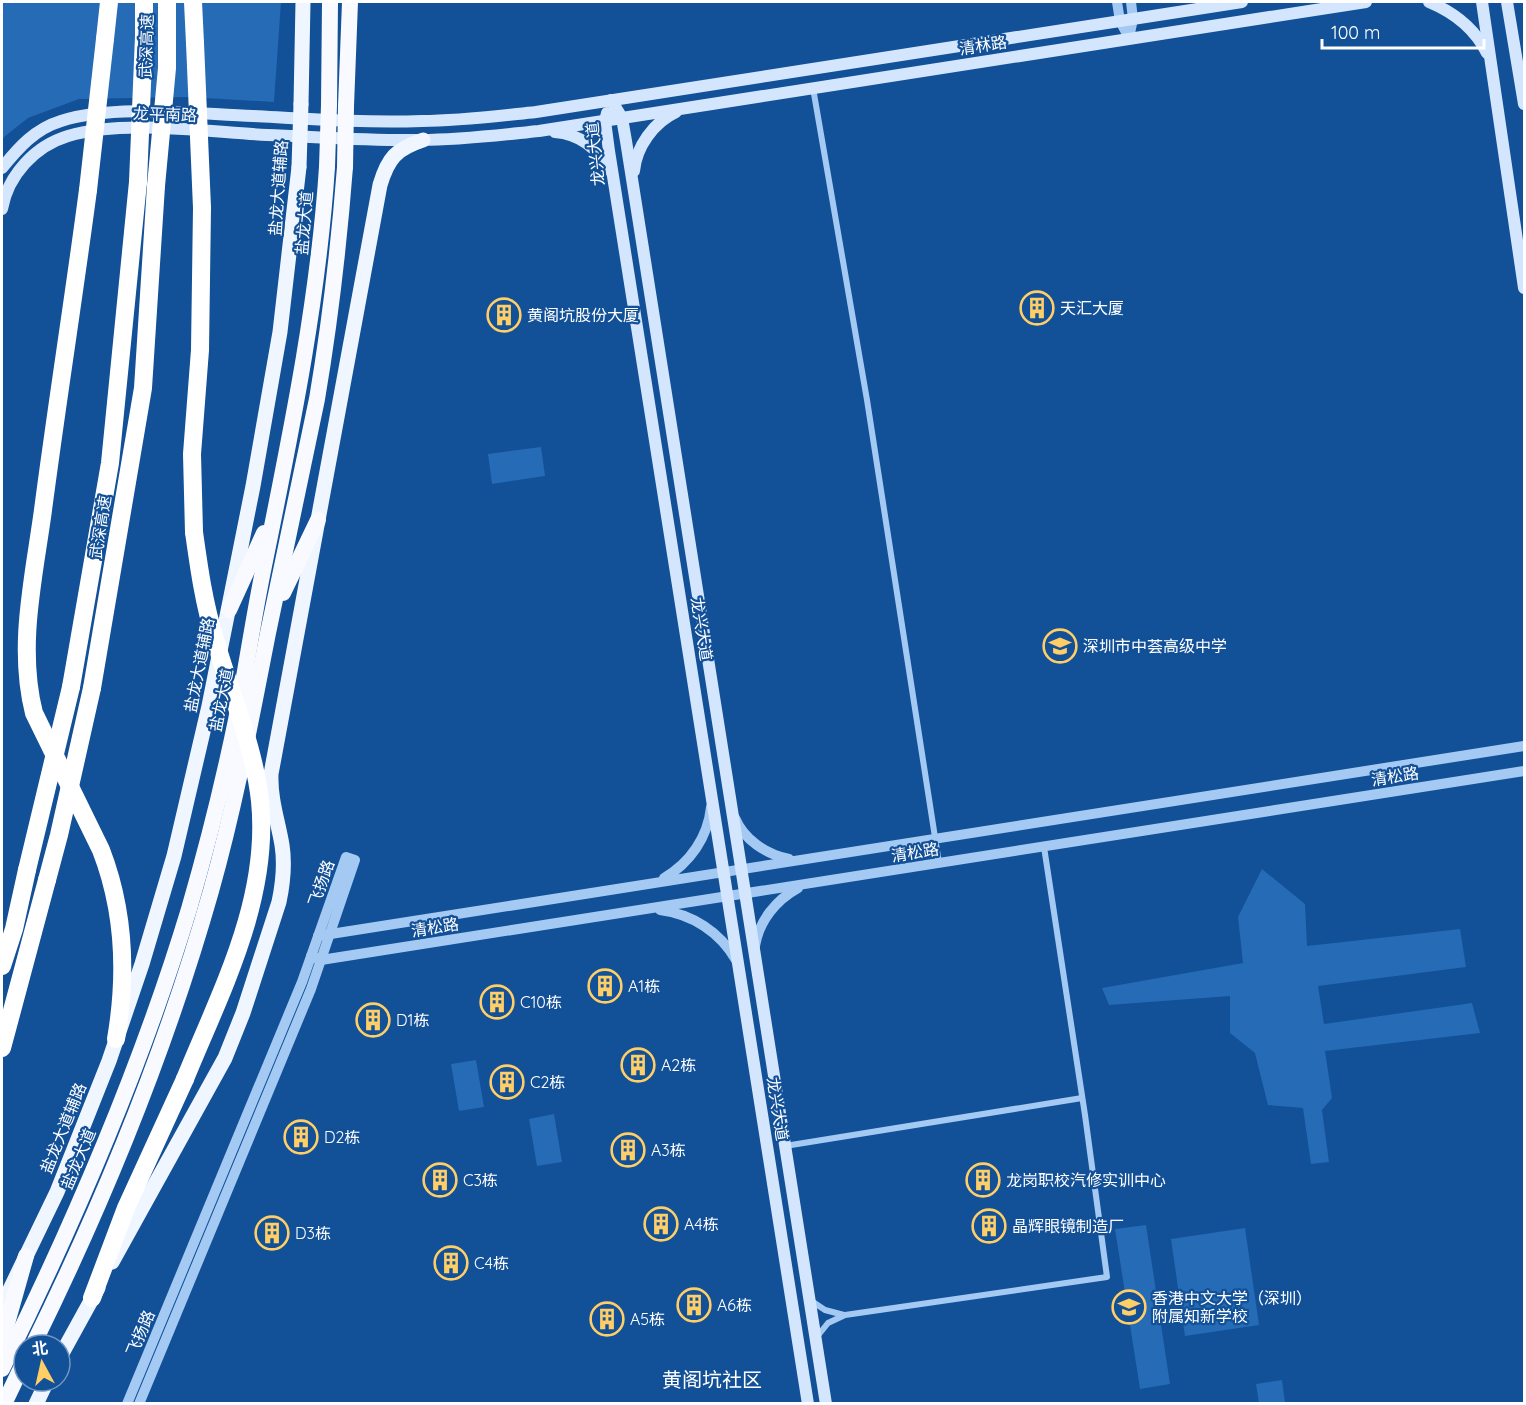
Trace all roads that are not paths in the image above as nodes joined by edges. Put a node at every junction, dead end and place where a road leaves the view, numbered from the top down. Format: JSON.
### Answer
{"nodes":[{"id":1,"x":109,"y":2,"type":"edge"},
{"id":2,"x":144,"y":2,"type":"edge"},
{"id":3,"x":167,"y":2,"type":"edge"},
{"id":4,"x":193,"y":2,"type":"edge"},
{"id":5,"x":303,"y":2,"type":"edge"},
{"id":6,"x":330,"y":2,"type":"edge"},
{"id":7,"x":350,"y":2,"type":"edge"},
{"id":8,"x":1118,"y":2,"type":"edge"},
{"id":9,"x":1131,"y":2,"type":"edge"},
{"id":10,"x":1242,"y":2,"type":"edge"},
{"id":11,"x":1366,"y":2,"type":"edge"},
{"id":12,"x":1429,"y":2,"type":"edge"},
{"id":13,"x":1482,"y":2,"type":"edge"},
{"id":14,"x":1507,"y":2,"type":"edge"},
{"id":15,"x":1133,"y":19,"type":"junction"},
{"id":16,"x":1120,"y":21,"type":"junction"},
{"id":17,"x":1130,"y":38,"type":"junction"},
{"id":18,"x":1524,"y":47,"type":"edge"},
{"id":19,"x":1492,"y":64,"type":"junction"},
{"id":20,"x":1520,"y":75,"type":"junction"},
{"id":21,"x":813,"y":88,"type":"junction"},
{"id":22,"x":610,"y":100,"type":"junction"},
{"id":23,"x":1524,"y":104,"type":"edge"},
{"id":24,"x":337,"y":105,"type":"junction"},
{"id":25,"x":687,"y":108,"type":"junction"},
{"id":26,"x":622,"y":118,"type":"junction"},
{"id":27,"x":367,"y":121,"type":"joint"},
{"id":28,"x":605,"y":121,"type":"junction"},
{"id":29,"x":539,"y":131,"type":"junction"},
{"id":30,"x":423,"y":140,"type":"junction"},
{"id":31,"x":2,"y":168,"type":"edge"},
{"id":32,"x":147,"y":184,"type":"junction"},
{"id":33,"x":633,"y":184,"type":"junction"},
{"id":34,"x":615,"y":187,"type":"junction"},
{"id":35,"x":636,"y":203,"type":"junction"},
{"id":36,"x":618,"y":206,"type":"junction"},
{"id":37,"x":2,"y":209,"type":"edge"},
{"id":38,"x":1524,"y":288,"type":"edge"},
{"id":39,"x":277,"y":505,"type":"junction"},
{"id":40,"x":318,"y":520,"type":"junction"},
{"id":41,"x":228,"y":610,"type":"junction"},
{"id":42,"x":271,"y":619,"type":"junction"},
{"id":43,"x":1524,"y":746,"type":"edge"},
{"id":44,"x":1524,"y":771,"type":"edge"},
{"id":45,"x":712,"y":797,"type":"junction"},
{"id":46,"x":732,"y":812,"type":"junction"},
{"id":47,"x":935,"y":839,"type":"junction"},
{"id":48,"x":1044,"y":847,"type":"junction"},
{"id":49,"x":795,"y":860,"type":"junction"},
{"id":50,"x":939,"y":863,"type":"junction"},
{"id":51,"x":741,"y":869,"type":"junction"},
{"id":52,"x":724,"y":872,"type":"junction"},
{"id":53,"x":650,"y":883,"type":"junction"},
{"id":54,"x":806,"y":884,"type":"junction"},
{"id":55,"x":745,"y":894,"type":"junction"},
{"id":56,"x":727,"y":896,"type":"junction"},
{"id":57,"x":647,"y":909,"type":"junction"},
{"id":58,"x":330,"y":934,"type":"junction"},
{"id":59,"x":318,"y":936,"type":"junction"},
{"id":60,"x":754,"y":953,"type":"junction"},
{"id":61,"x":316,"y":958,"type":"junction"},
{"id":62,"x":738,"y":964,"type":"junction"},
{"id":63,"x":2,"y":966,"type":"edge"},
{"id":64,"x":116,"y":1039,"type":"junction"},
{"id":65,"x":2,"y":1048,"type":"edge"},
{"id":66,"x":1082,"y":1098,"type":"junction"},
{"id":67,"x":784,"y":1146,"type":"junction"},
{"id":68,"x":26,"y":1256,"type":"junction"},
{"id":69,"x":92,"y":1298,"type":"junction"},
{"id":70,"x":809,"y":1298,"type":"junction"},
{"id":71,"x":2,"y":1306,"type":"edge"},
{"id":72,"x":844,"y":1315,"type":"junction"},
{"id":73,"x":38,"y":1333,"type":"edge"},
{"id":74,"x":72,"y":1335,"type":"edge"},
{"id":75,"x":815,"y":1338,"type":"junction"},
{"id":76,"x":2,"y":1341,"type":"edge"},
{"id":77,"x":2,"y":1369,"type":"edge"},
{"id":78,"x":127,"y":1404,"type":"edge"},
{"id":79,"x":139,"y":1404,"type":"edge"},
{"id":80,"x":808,"y":1404,"type":"edge"},
{"id":81,"x":826,"y":1404,"type":"edge"}],
"edges":[{"from":1,"to":64,"type":"highway","bridge":true},
{"from":2,"to":32,"type":"highway","name":"武深高速","bridge":true},
{"from":3,"to":32,"type":"highway","name":"武深高速","bridge":true},
{"from":4,"to":69,"type":"highway","bridge":true},
{"from":5,"to":41,"type":"main road","name":"盐龙大道辅路","bridge":true},
{"from":6,"to":24,"type":"highway","name":"盐龙大道"},
{"from":7,"to":24,"type":"highway","name":"盐龙大道"},
{"from":8,"to":16,"type":"street"},
{"from":9,"to":15,"type":"street"},
{"from":10,"to":15,"type":"main road","name":"清林路"},
{"from":11,"to":17,"type":"main road","name":"清林路"},
{"from":12,"to":19,"type":"main road"},
{"from":13,"to":19,"type":"main road"},
{"from":14,"to":20,"type":"main road"},
{"from":15,"to":16,"type":"main road","name":"清林路"},
{"from":15,"to":17,"type":"street"},
{"from":16,"to":17,"type":"street"},
{"from":16,"to":22,"type":"main road","name":"清林路"},
{"from":17,"to":21,"type":"main road","name":"清林路"},
{"from":18,"to":20,"type":"main road"},
{"from":19,"to":38,"type":"main road"},
{"from":20,"to":23,"type":"main road"},
{"from":21,"to":25,"type":"main road","name":"清林路"},
{"from":21,"to":47,"type":"street"},
{"from":22,"to":26,"type":"main road","name":"龙兴大道"},
{"from":22,"to":27,"type":"main road","name":"清林路"},
{"from":22,"to":28,"type":"main road","name":"龙兴大道"},
{"from":24,"to":39,"type":"highway","name":"盐龙大道","bridge":true},
{"from":24,"to":42,"type":"highway","name":"盐龙大道","bridge":true},
{"from":25,"to":26,"type":"main road","name":"清林路"},
{"from":25,"to":33,"type":"main road"},
{"from":26,"to":28,"type":"main road","name":"清林路"},
{"from":26,"to":33,"type":"main road","name":"龙兴大道"},
{"from":27,"to":31,"type":"main road","name":"龙平南路"},
{"from":28,"to":29,"type":"main road","name":"清林路"},
{"from":28,"to":34,"type":"main road","name":"龙兴大道"},
{"from":29,"to":30,"type":"main road","name":"龙平南路"},
{"from":29,"to":34,"type":"main road"},
{"from":30,"to":37,"type":"main road","name":"龙平南路"},
{"from":30,"to":40,"type":"main road"},
{"from":32,"to":63,"type":"highway","name":"武深高速","bridge":true},
{"from":32,"to":65,"type":"highway","name":"武深高速","bridge":true},
{"from":33,"to":35,"type":"main road","name":"龙兴大道"},
{"from":34,"to":36,"type":"main road","name":"龙兴大道"},
{"from":35,"to":36,"type":"main road"},
{"from":35,"to":46,"type":"main road","name":"龙兴大道"},
{"from":36,"to":45,"type":"main road","name":"龙兴大道"},
{"from":39,"to":41,"type":"highway"},
{"from":39,"to":77,"type":"highway","name":"盐龙大道"},
{"from":40,"to":42,"type":"highway"},
{"from":40,"to":69,"type":"main road"},
{"from":41,"to":64,"type":"main road","name":"盐龙大道辅路"},
{"from":42,"to":73,"type":"highway","name":"盐龙大道"},
{"from":43,"to":47,"type":"street","name":"清松路"},
{"from":44,"to":48,"type":"street","name":"清松路"},
{"from":45,"to":52,"type":"main road","name":"龙兴大道"},
{"from":45,"to":53,"type":"street"},
{"from":46,"to":49,"type":"street"},
{"from":46,"to":51,"type":"main road","name":"龙兴大道"},
{"from":47,"to":49,"type":"street","name":"清松路"},
{"from":47,"to":50,"type":"street"},
{"from":48,"to":50,"type":"street","name":"清松路"},
{"from":48,"to":66,"type":"street"},
{"from":49,"to":51,"type":"street","name":"清松路"},
{"from":50,"to":54,"type":"street","name":"清松路"},
{"from":51,"to":52,"type":"street","name":"清松路"},
{"from":51,"to":55,"type":"main road","name":"龙兴大道"},
{"from":52,"to":53,"type":"street","name":"清松路"},
{"from":52,"to":56,"type":"main road","name":"龙兴大道"},
{"from":53,"to":58,"type":"street","name":"清松路"},
{"from":54,"to":55,"type":"street","name":"清松路"},
{"from":54,"to":60,"type":"street"},
{"from":55,"to":56,"type":"street","name":"清松路"},
{"from":55,"to":60,"type":"main road","name":"龙兴大道"},
{"from":56,"to":57,"type":"street","name":"清松路"},
{"from":56,"to":62,"type":"main road","name":"龙兴大道"},
{"from":57,"to":61,"type":"street","name":"清松路"},
{"from":57,"to":62,"type":"street"},
{"from":58,"to":59,"type":"street","name":"清松路"},
{"from":58,"to":59,"type":"street","name":"飞扬路"},
{"from":58,"to":61,"type":"street","name":"飞扬路"},
{"from":59,"to":61,"type":"street","name":"飞扬路"},
{"from":60,"to":67,"type":"main road","name":"龙兴大道"},
{"from":61,"to":78,"type":"street","name":"飞扬路"},
{"from":61,"to":79,"type":"street","name":"飞扬路"},
{"from":62,"to":80,"type":"main road","name":"龙兴大道"},
{"from":64,"to":68,"type":"main road","name":"盐龙大道辅路"},
{"from":66,"to":67,"type":"street"},
{"from":66,"to":72,"type":"street"},
{"from":67,"to":70,"type":"main road","name":"龙兴大道"},
{"from":68,"to":71,"type":"main road","name":"盐龙大道辅路"},
{"from":68,"to":76,"type":"highway"},
{"from":69,"to":74,"type":"main road"},
{"from":70,"to":72,"type":"street"},
{"from":70,"to":75,"type":"main road","name":"龙兴大道"},
{"from":72,"to":75,"type":"street"},
{"from":75,"to":81,"type":"main road","name":"龙兴大道"}]}
